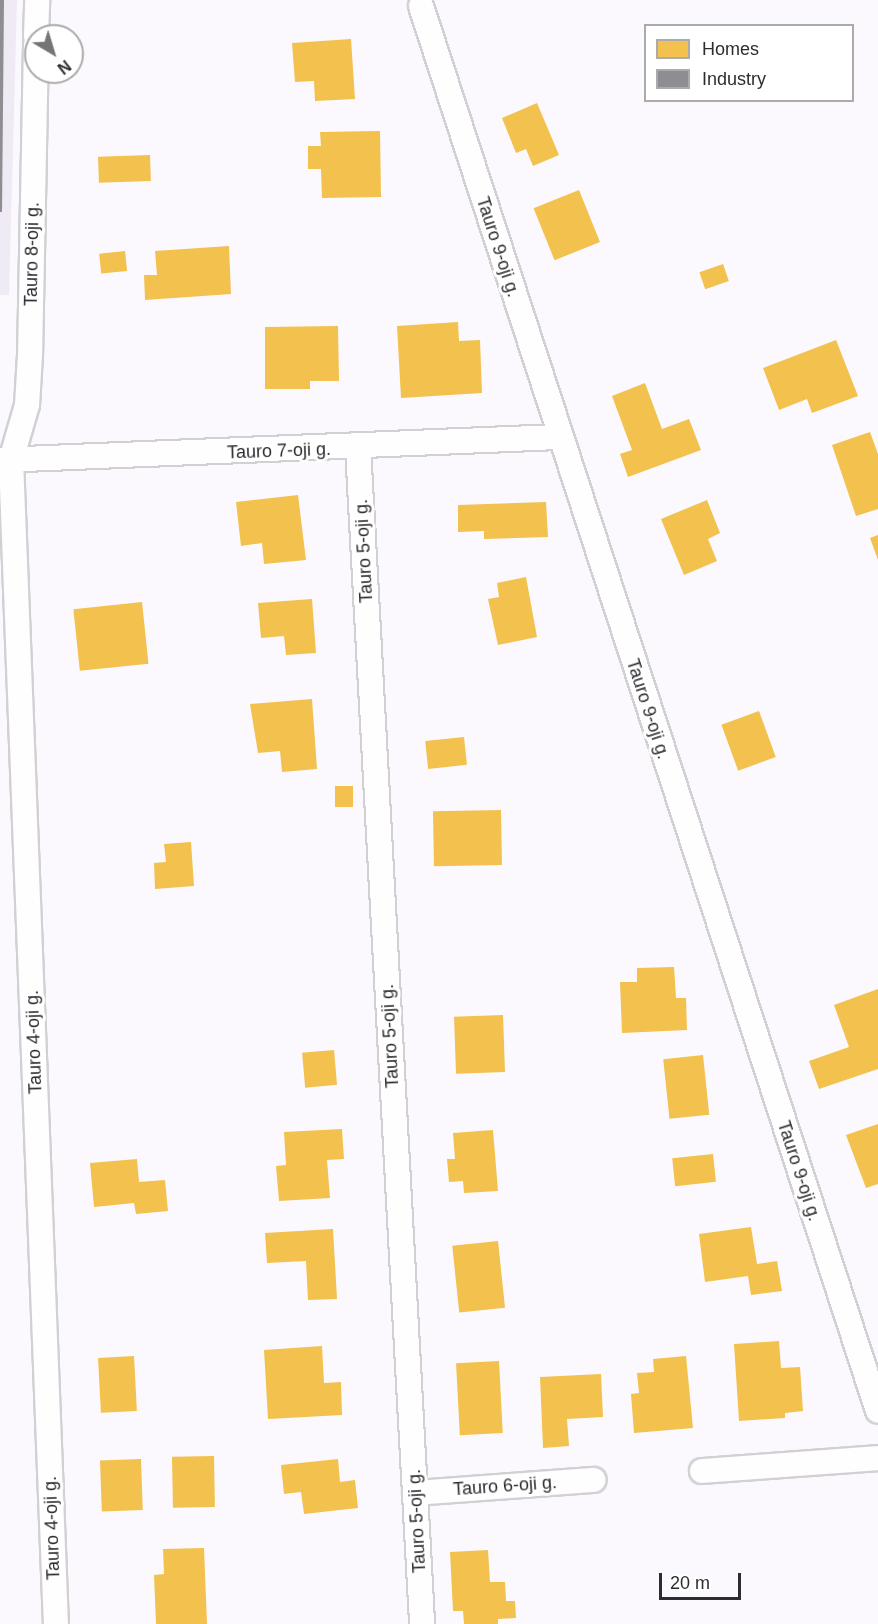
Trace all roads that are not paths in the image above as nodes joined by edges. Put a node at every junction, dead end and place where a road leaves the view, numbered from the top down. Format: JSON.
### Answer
{"nodes":[{"id":1,"x":37,"y":0,"type":"edge"},
{"id":2,"x":421,"y":6,"type":"dead end"},
{"id":3,"x":36,"y":24,"type":"edge"},
{"id":4,"x":35,"y":84,"type":"edge"},
{"id":5,"x":558,"y":437,"type":"junction"},
{"id":6,"x":358,"y":448,"type":"junction"},
{"id":7,"x":6,"y":460,"type":"edge"},
{"id":8,"x":878,"y":1411,"type":"edge"},
{"id":9,"x":878,"y":1458,"type":"edge"},
{"id":10,"x":702,"y":1471,"type":"dead end"},
{"id":11,"x":594,"y":1479,"type":"dead end"},
{"id":12,"x":415,"y":1493,"type":"junction"},
{"id":13,"x":56,"y":1624,"type":"edge"},
{"id":14,"x":422,"y":1624,"type":"edge"}],
"edges":[{"from":1,"to":3,"type":"street"},
{"from":2,"to":5,"type":"street","name":"Tauro 9-oji g."},
{"from":4,"to":7,"type":"street","name":"Tauro 8-oji g."},
{"from":5,"to":6,"type":"street","name":"Tauro 7-oji g."},
{"from":5,"to":8,"type":"street","name":"Tauro 9-oji g."},
{"from":6,"to":7,"type":"street","name":"Tauro 7-oji g."},
{"from":6,"to":12,"type":"street","name":"Tauro 5-oji g."},
{"from":7,"to":13,"type":"street","name":"Tauro 4-oji g."},
{"from":9,"to":10,"type":"street"},
{"from":11,"to":12,"type":"street","name":"Tauro 6-oji g."},
{"from":12,"to":14,"type":"street","name":"Tauro 5-oji g."}]}
